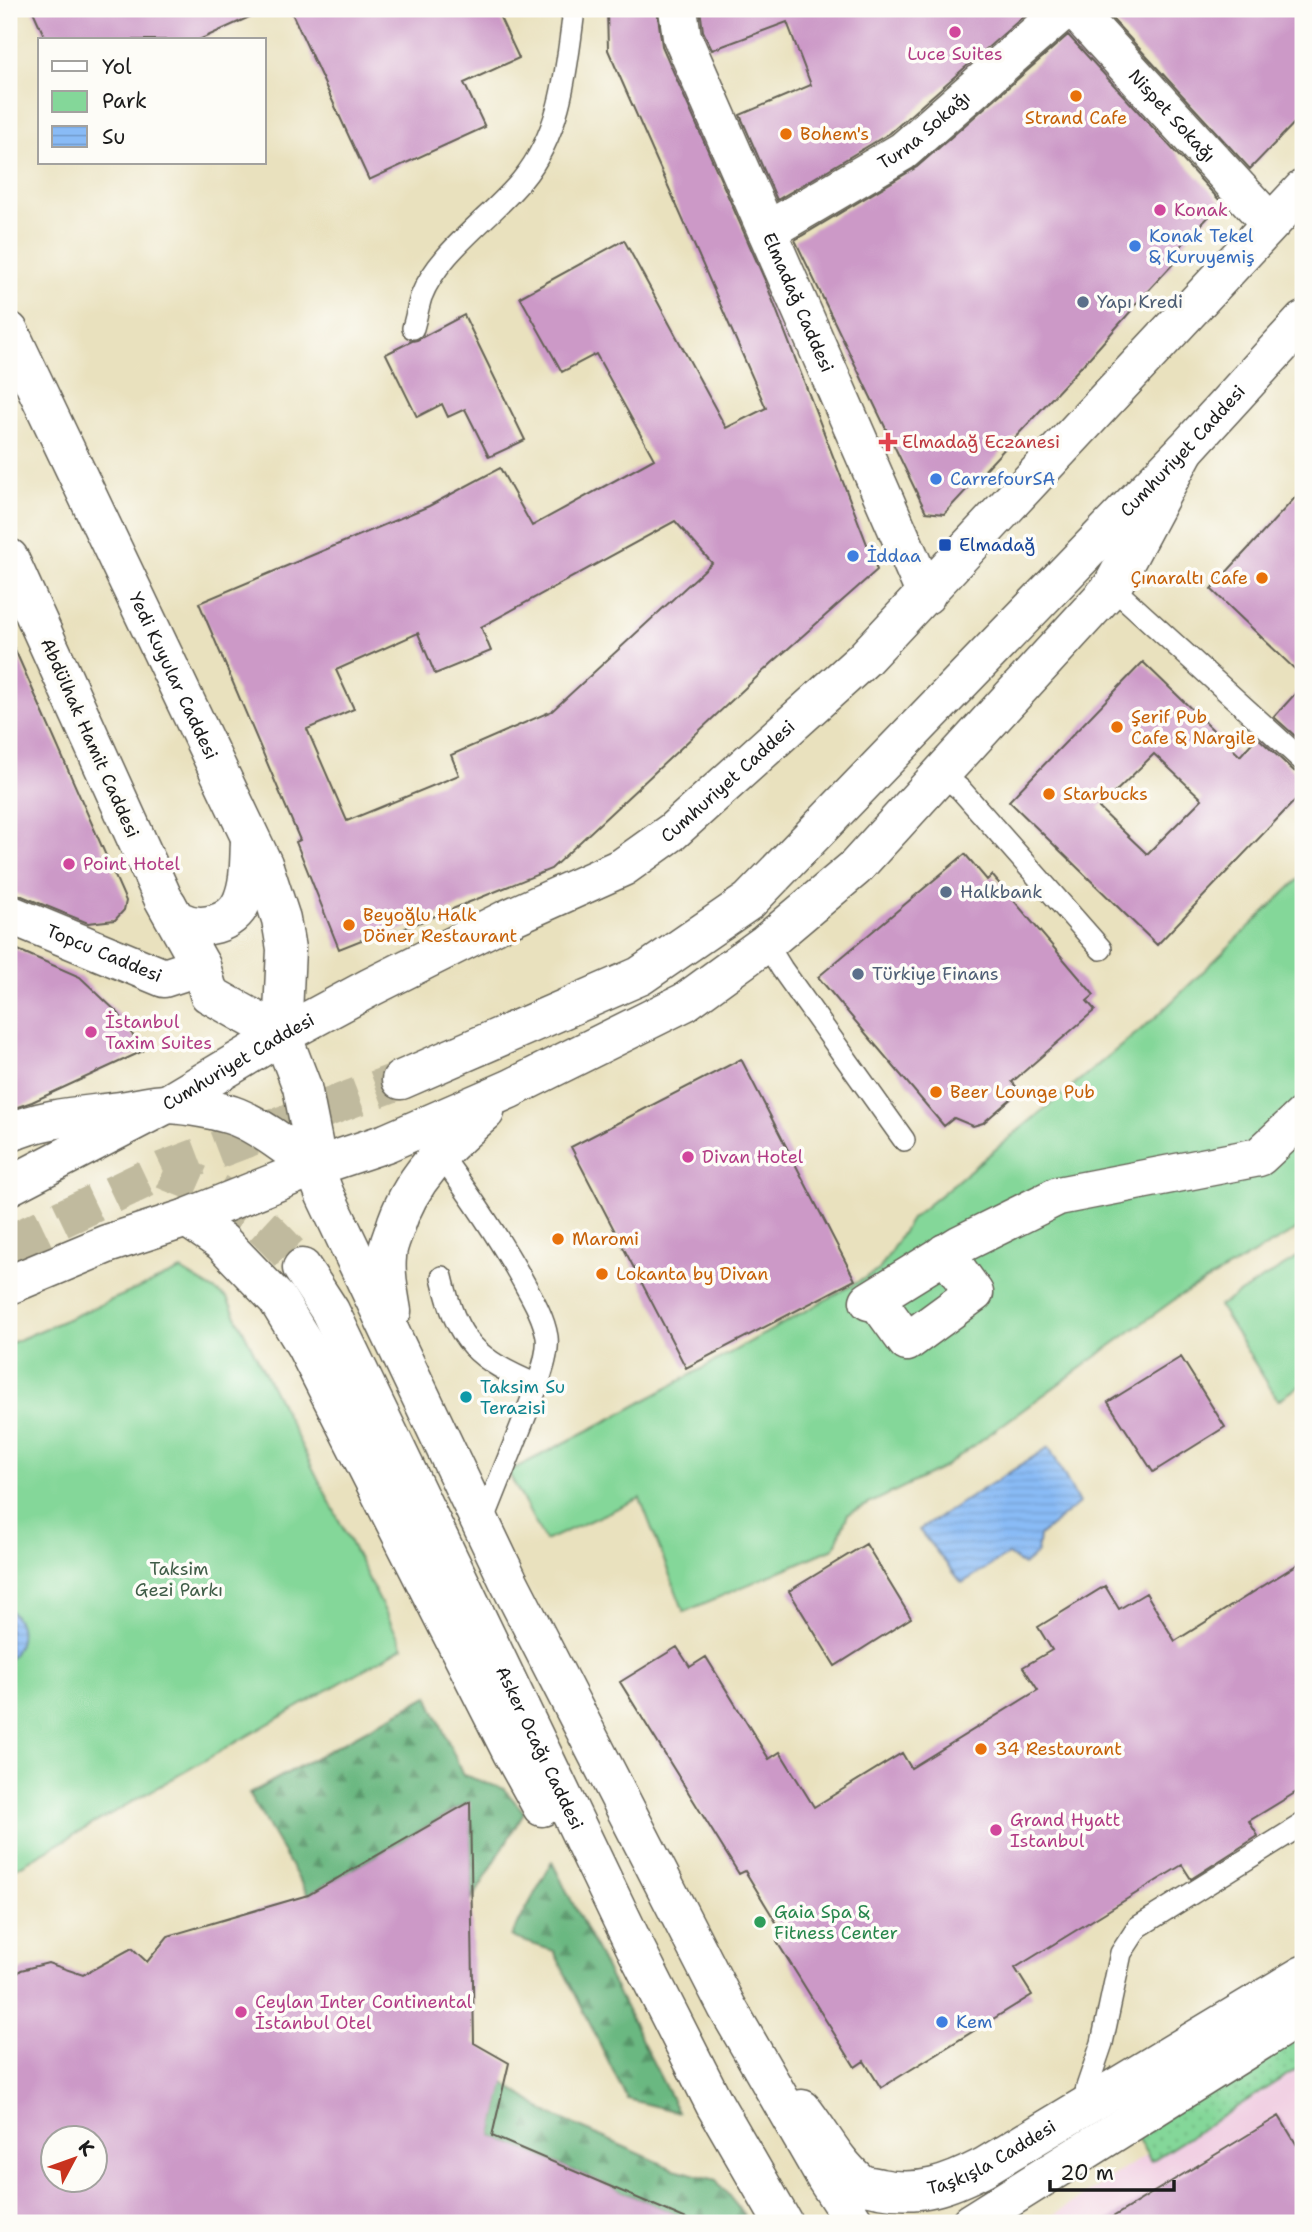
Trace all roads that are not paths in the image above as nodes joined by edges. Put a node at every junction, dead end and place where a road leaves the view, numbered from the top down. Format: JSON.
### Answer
{"nodes":[{"id":1,"x":570,"y":9,"type":"edge"},
{"id":2,"x":678,"y":9,"type":"edge"},
{"id":3,"x":1065,"y":9,"type":"edge"},
{"id":4,"x":1074,"y":9,"type":"edge"},
{"id":5,"x":1303,"y":188,"type":"edge"},
{"id":6,"x":1270,"y":223,"type":"junction"},
{"id":7,"x":767,"y":231,"type":"junction"},
{"id":8,"x":413,"y":328,"type":"dead end"},
{"id":9,"x":9,"y":331,"type":"edge"},
{"id":10,"x":1299,"y":334,"type":"edge"},
{"id":11,"x":1185,"y":450,"type":"junction"},
{"id":12,"x":9,"y":558,"type":"edge"},
{"id":13,"x":1112,"y":587,"type":"junction"},
{"id":14,"x":926,"y":595,"type":"junction"},
{"id":15,"x":1303,"y":761,"type":"edge"},
{"id":16,"x":941,"y":773,"type":"junction"},
{"id":17,"x":251,"y":838,"type":"junction"},
{"id":18,"x":163,"y":898,"type":"junction"},
{"id":19,"x":9,"y":914,"type":"edge"},
{"id":20,"x":766,"y":943,"type":"junction"},
{"id":21,"x":1101,"y":949,"type":"dead end"},
{"id":22,"x":201,"y":966,"type":"junction"},
{"id":23,"x":282,"y":1035,"type":"junction"},
{"id":24,"x":401,"y":1080,"type":"tunnel mouth"},
{"id":25,"x":510,"y":1089,"type":"junction"},
{"id":26,"x":167,"y":1104,"type":"junction"},
{"id":27,"x":1303,"y":1116,"type":"edge"},
{"id":28,"x":9,"y":1133,"type":"edge"},
{"id":29,"x":904,"y":1140,"type":"dead end"},
{"id":30,"x":439,"y":1153,"type":"junction"},
{"id":31,"x":314,"y":1167,"type":"junction"},
{"id":32,"x":9,"y":1186,"type":"edge"},
{"id":33,"x":187,"y":1218,"type":"junction"},
{"id":34,"x":945,"y":1253,"type":"junction"},
{"id":35,"x":302,"y":1268,"type":"tunnel mouth"},
{"id":36,"x":442,"y":1277,"type":"dead end"},
{"id":37,"x":9,"y":1285,"type":"edge"},
{"id":38,"x":399,"y":1354,"type":"junction"},
{"id":39,"x":537,"y":1385,"type":"junction"},
{"id":40,"x":482,"y":1524,"type":"junction"},
{"id":41,"x":1303,"y":1824,"type":"edge"},
{"id":42,"x":635,"y":1947,"type":"junction"},
{"id":43,"x":1303,"y":1975,"type":"edge"},
{"id":44,"x":727,"y":2007,"type":"junction"},
{"id":45,"x":1303,"y":2014,"type":"edge"},
{"id":46,"x":1083,"y":2108,"type":"junction"},
{"id":47,"x":762,"y":2206,"type":"edge"},
{"id":48,"x":973,"y":2222,"type":"edge"},
{"id":49,"x":783,"y":2223,"type":"edge"},
{"id":50,"x":855,"y":2223,"type":"edge"}],
"edges":[{"from":1,"to":8,"type":"lane"},
{"from":2,"to":7,"type":"main road","name":"Elmadağ Caddesi"},
{"from":3,"to":7,"type":"main road","name":"Turna Sokağı"},
{"from":4,"to":6,"type":"main road","name":"Nispet Sokağı"},
{"from":5,"to":6,"type":"main road","name":"Cumhuriyet Caddesi"},
{"from":6,"to":14,"type":"main road","name":"Cumhuriyet Caddesi"},
{"from":7,"to":14,"type":"main road","name":"Elmadağ Caddesi"},
{"from":9,"to":17,"type":"main road","name":"Yedi Kuyular Caddesi"},
{"from":10,"to":11,"type":"main road","name":"Cumhuriyet Caddesi"},
{"from":11,"to":13,"type":"main road"},
{"from":11,"to":24,"type":"main road","name":"Cumhuriyet Caddesi"},
{"from":12,"to":18,"type":"main road","name":"Abdülhak Hamit Caddesi"},
{"from":13,"to":15,"type":"lane"},
{"from":13,"to":16,"type":"main road"},
{"from":14,"to":23,"type":"main road","name":"Cumhuriyet Caddesi"},
{"from":16,"to":20,"type":"main road"},
{"from":16,"to":21,"type":"lane"},
{"from":17,"to":18,"type":"main road"},
{"from":17,"to":23,"type":"main road","name":"Yedi Kuyular Caddesi"},
{"from":18,"to":22,"type":"main road","name":"Abdülhak Hamit Caddesi"},
{"from":19,"to":22,"type":"main road","name":"Topcu Caddesi"},
{"from":20,"to":25,"type":"main road"},
{"from":20,"to":29,"type":"lane"},
{"from":22,"to":23,"type":"main road","name":"Abdülhak Hamit Caddesi"},
{"from":23,"to":26,"type":"main road","name":"Cumhuriyet Caddesi"},
{"from":23,"to":31,"type":"main road"},
{"from":25,"to":30,"type":"main road"},
{"from":25,"to":31,"type":"main road"},
{"from":26,"to":28,"type":"main road"},
{"from":26,"to":31,"type":"main road"},
{"from":26,"to":32,"type":"main road","name":"Cumhuriyet Caddesi"},
{"from":27,"to":34,"type":"main road"},
{"from":30,"to":38,"type":"main road"},
{"from":30,"to":39,"type":"lane"},
{"from":31,"to":33,"type":"main road"},
{"from":31,"to":38,"type":"main road"},
{"from":33,"to":37,"type":"main road"},
{"from":33,"to":42,"type":"main road"},
{"from":34,"to":34,"type":"main road"},
{"from":35,"to":42,"type":"main road","name":"Asker Ocağı Caddesi"},
{"from":36,"to":39,"type":"lane"},
{"from":38,"to":40,"type":"main road"},
{"from":39,"to":40,"type":"lane"},
{"from":40,"to":44,"type":"main road"},
{"from":41,"to":46,"type":"lane"},
{"from":42,"to":47,"type":"main road","name":"Asker Ocağı Caddesi"},
{"from":43,"to":46,"type":"main road","name":"Taşkışla Caddesi"},
{"from":44,"to":46,"type":"main road","name":"Taşkışla Caddesi"},
{"from":44,"to":50,"type":"main road"},
{"from":45,"to":48,"type":"main road"},
{"from":47,"to":49,"type":"main road","name":"Asker Ocağı Caddesi"}]}
